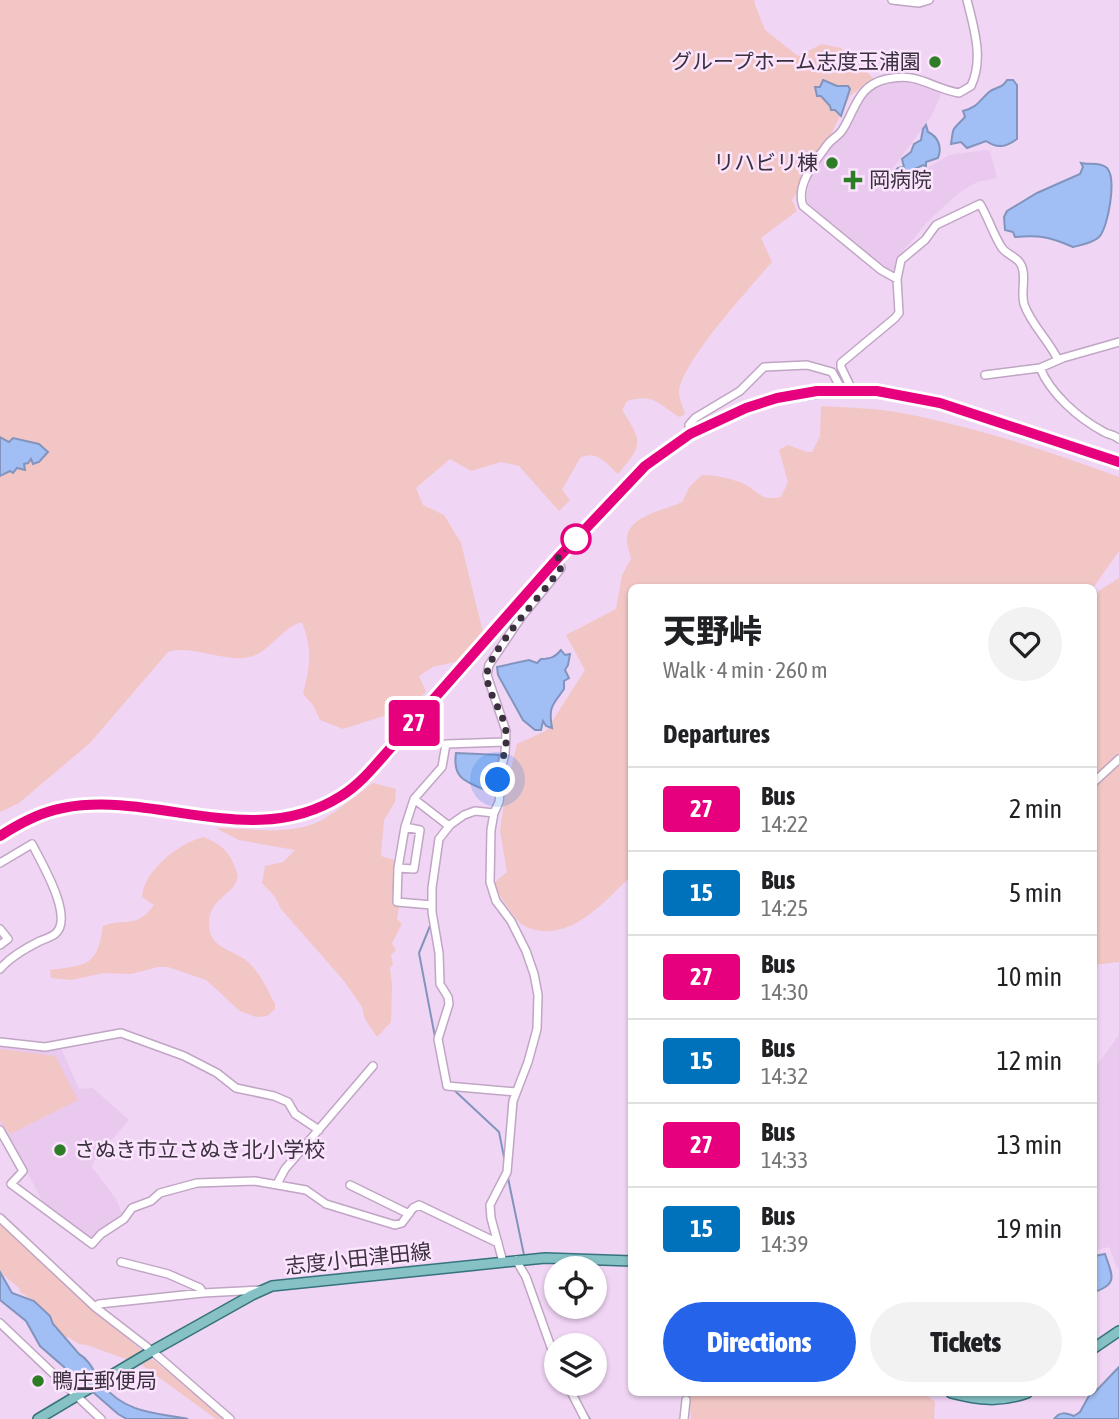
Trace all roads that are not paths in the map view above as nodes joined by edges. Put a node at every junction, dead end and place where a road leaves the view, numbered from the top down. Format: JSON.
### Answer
{"nodes":[{"id":1,"x":892,"y":0,"type":"edge"},
{"id":2,"x":929,"y":0,"type":"edge"},
{"id":3,"x":967,"y":0,"type":"edge"},
{"id":4,"x":897,"y":279,"type":"junction"},
{"id":5,"x":1119,"y":342,"type":"edge"},
{"id":6,"x":1058,"y":360,"type":"junction"},
{"id":7,"x":1040,"y":368,"type":"junction"},
{"id":8,"x":985,"y":374,"type":"dead end"},
{"id":9,"x":847,"y":390,"type":"junction"},
{"id":10,"x":690,"y":434,"type":"junction"},
{"id":11,"x":1119,"y":439,"type":"edge"},
{"id":12,"x":1119,"y":462,"type":"edge"},
{"id":13,"x":557,"y":559,"type":"junction"},
{"id":14,"x":505,"y":742,"type":"junction"},
{"id":15,"x":1119,"y":759,"type":"edge"},
{"id":16,"x":1097,"y":779,"type":"edge"},
{"id":17,"x":414,"y":799,"type":"junction"},
{"id":18,"x":494,"y":813,"type":"junction"},
{"id":19,"x":449,"y":826,"type":"junction"},
{"id":20,"x":405,"y":827,"type":"junction"},
{"id":21,"x":0,"y":836,"type":"edge"},
{"id":22,"x":0,"y":863,"type":"edge"},
{"id":23,"x":398,"y":867,"type":"junction"},
{"id":24,"x":432,"y":905,"type":"junction"},
{"id":25,"x":0,"y":929,"type":"edge"},
{"id":26,"x":0,"y":945,"type":"edge"},
{"id":27,"x":0,"y":969,"type":"edge"},
{"id":28,"x":0,"y":1042,"type":"edge"},
{"id":29,"x":373,"y":1066,"type":"dead end"},
{"id":30,"x":516,"y":1093,"type":"junction"},
{"id":31,"x":0,"y":1130,"type":"edge"},
{"id":32,"x":318,"y":1130,"type":"junction"},
{"id":33,"x":277,"y":1185,"type":"junction"},
{"id":34,"x":349,"y":1185,"type":"dead end"},
{"id":35,"x":409,"y":1214,"type":"junction"},
{"id":36,"x":0,"y":1218,"type":"edge"},
{"id":37,"x":498,"y":1243,"type":"junction"},
{"id":38,"x":516,"y":1260,"type":"junction"},
{"id":39,"x":628,"y":1261,"type":"edge"},
{"id":40,"x":121,"y":1262,"type":"dead end"},
{"id":41,"x":503,"y":1262,"type":"junction"},
{"id":42,"x":262,"y":1290,"type":"junction"},
{"id":43,"x":203,"y":1293,"type":"junction"},
{"id":44,"x":95,"y":1307,"type":"junction"},
{"id":45,"x":0,"y":1323,"type":"edge"},
{"id":46,"x":1119,"y":1332,"type":"edge"},
{"id":47,"x":546,"y":1333,"type":"edge"},
{"id":48,"x":1097,"y":1346,"type":"edge"},
{"id":49,"x":150,"y":1352,"type":"junction"},
{"id":50,"x":79,"y":1394,"type":"junction"},
{"id":51,"x":573,"y":1396,"type":"edge"},
{"id":52,"x":967,"y":1396,"type":"edge"},
{"id":53,"x":1018,"y":1396,"type":"edge"},
{"id":54,"x":686,"y":1400,"type":"dead end"},
{"id":55,"x":38,"y":1419,"type":"edge"},
{"id":56,"x":101,"y":1419,"type":"edge"},
{"id":57,"x":230,"y":1419,"type":"edge"},
{"id":58,"x":585,"y":1419,"type":"edge"},
{"id":59,"x":684,"y":1419,"type":"edge"}],
"edges":[{"from":1,"to":2,"type":"street"},
{"from":3,"to":4,"type":"street"},
{"from":4,"to":6,"type":"street"},
{"from":4,"to":9,"type":"street"},
{"from":5,"to":6,"type":"street"},
{"from":6,"to":7,"type":"street"},
{"from":7,"to":8,"type":"street"},
{"from":7,"to":11,"type":"street"},
{"from":9,"to":10,"type":"highway"},
{"from":9,"to":10,"type":"street"},
{"from":9,"to":12,"type":"highway"},
{"from":10,"to":13,"type":"highway"},
{"from":13,"to":14,"type":"street"},
{"from":13,"to":21,"type":"highway"},
{"from":14,"to":17,"type":"street"},
{"from":14,"to":18,"type":"street"},
{"from":15,"to":16,"type":"street"},
{"from":17,"to":19,"type":"street"},
{"from":17,"to":20,"type":"street"},
{"from":18,"to":19,"type":"street"},
{"from":18,"to":30,"type":"street"},
{"from":19,"to":24,"type":"street"},
{"from":20,"to":23,"type":"street"},
{"from":20,"to":23,"type":"street"},
{"from":22,"to":27,"type":"street"},
{"from":23,"to":24,"type":"street"},
{"from":24,"to":30,"type":"street"},
{"from":25,"to":26,"type":"street"},
{"from":28,"to":32,"type":"street"},
{"from":29,"to":32,"type":"street"},
{"from":30,"to":37,"type":"street"},
{"from":31,"to":33,"type":"street"},
{"from":32,"to":33,"type":"street"},
{"from":33,"to":35,"type":"street"},
{"from":34,"to":35,"type":"street"},
{"from":35,"to":37,"type":"street"},
{"from":36,"to":44,"type":"street"},
{"from":37,"to":41,"type":"street"},
{"from":38,"to":39,"type":"main road","name":"志度小田津田線"},
{"from":38,"to":41,"type":"main road","name":"志度小田津田線"},
{"from":38,"to":47,"type":"street"},
{"from":40,"to":43,"type":"street"},
{"from":41,"to":42,"type":"main road","name":"志度小田津田線"},
{"from":42,"to":43,"type":"street"},
{"from":42,"to":49,"type":"main road","name":"志度小田津田線"},
{"from":43,"to":44,"type":"street"},
{"from":44,"to":49,"type":"street"},
{"from":45,"to":50,"type":"street"},
{"from":46,"to":48,"type":"main road"},
{"from":49,"to":50,"type":"main road","name":"志度小田津田線"},
{"from":49,"to":57,"type":"street"},
{"from":50,"to":55,"type":"main road","name":"志度小田津田線"},
{"from":50,"to":56,"type":"street"},
{"from":51,"to":58,"type":"street"},
{"from":52,"to":53,"type":"main road"},
{"from":54,"to":59,"type":"street"}]}
